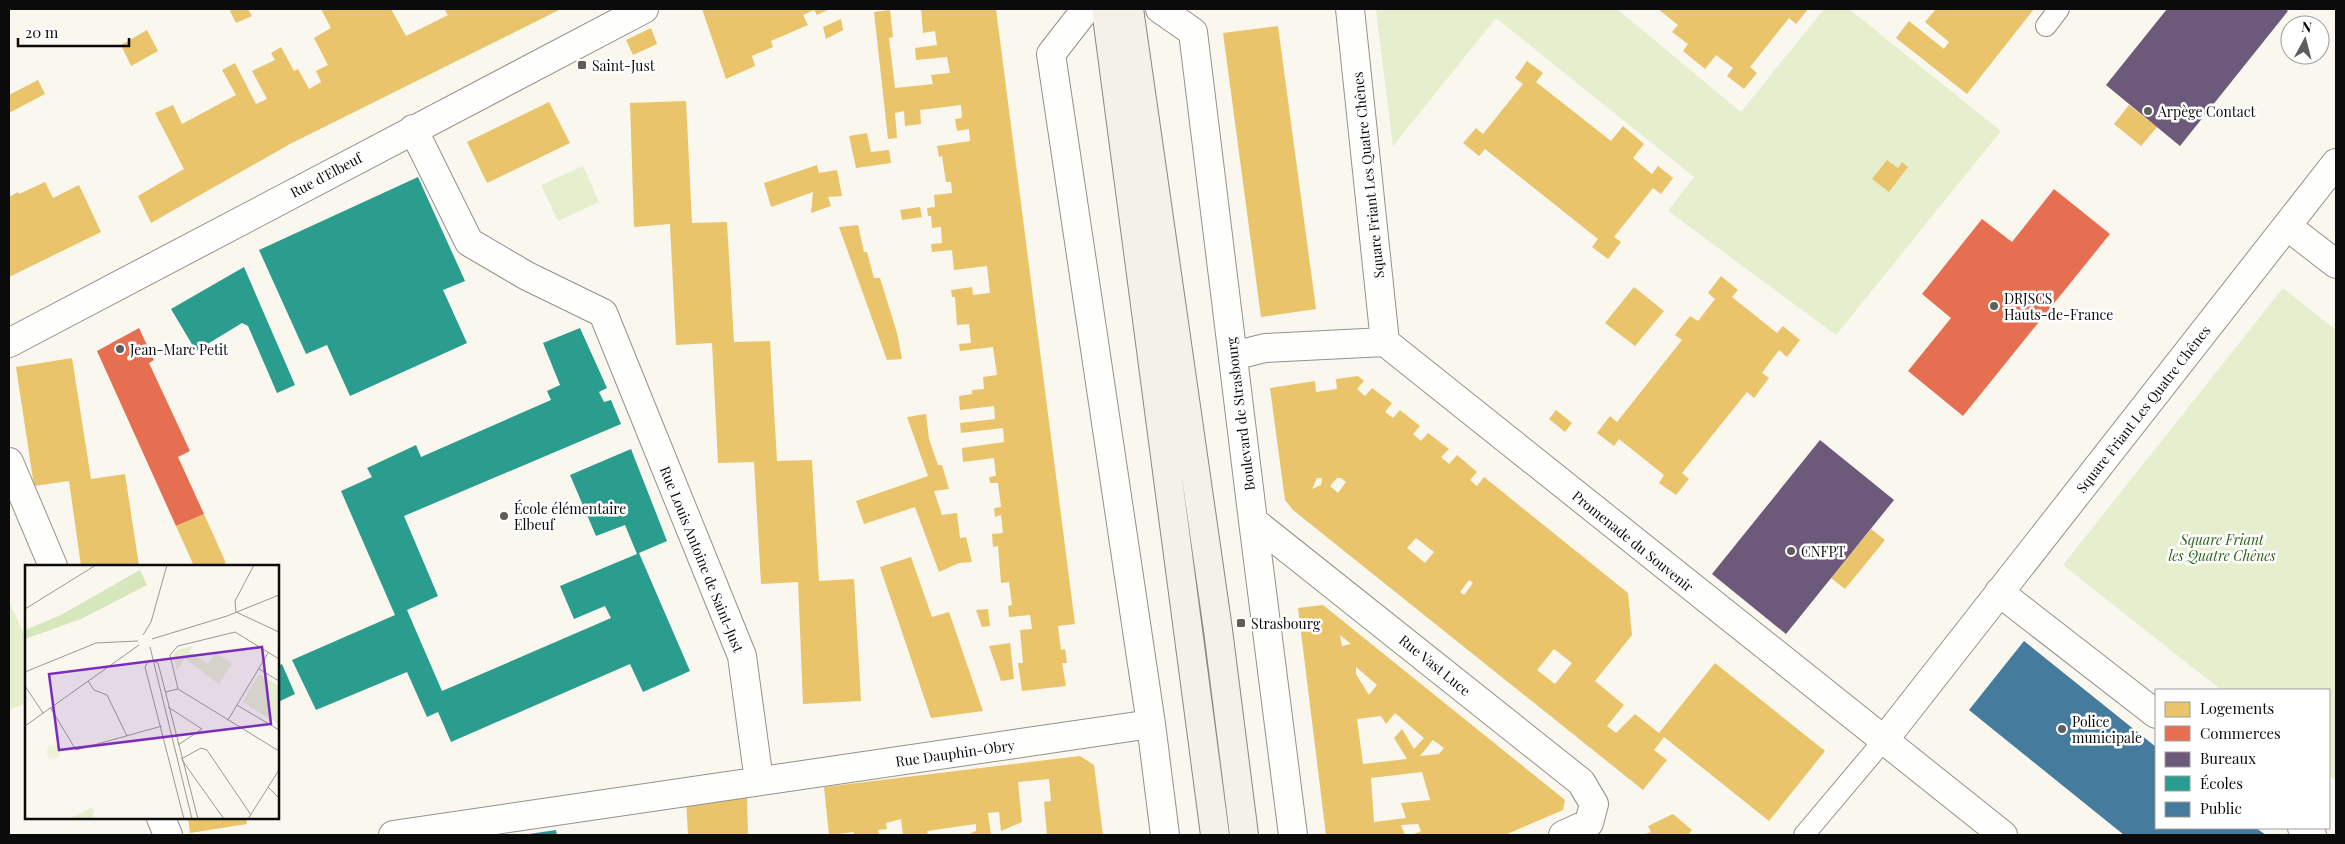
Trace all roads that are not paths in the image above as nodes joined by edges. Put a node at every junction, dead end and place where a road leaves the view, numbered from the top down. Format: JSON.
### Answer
{"nodes":[{"id":1,"x":644,"y":9,"type":"edge"},
{"id":2,"x":1086,"y":9,"type":"edge"},
{"id":3,"x":1106,"y":9,"type":"edge"},
{"id":4,"x":1129,"y":9,"type":"edge"},
{"id":5,"x":1160,"y":9,"type":"edge"},
{"id":6,"x":1350,"y":9,"type":"edge"},
{"id":7,"x":2060,"y":9,"type":"edge"},
{"id":8,"x":2046,"y":26,"type":"dead end"},
{"id":9,"x":413,"y":129,"type":"junction"},
{"id":10,"x":2336,"y":163,"type":"edge"},
{"id":11,"x":2286,"y":226,"type":"junction"},
{"id":12,"x":2336,"y":264,"type":"edge"},
{"id":13,"x":1386,"y":342,"type":"junction"},
{"id":14,"x":9,"y":343,"type":"edge"},
{"id":15,"x":1233,"y":356,"type":"junction"},
{"id":16,"x":9,"y":462,"type":"edge"},
{"id":17,"x":1253,"y":521,"type":"junction"},
{"id":18,"x":53,"y":565,"type":"edge"},
{"id":19,"x":1999,"y":592,"type":"junction"},
{"id":20,"x":2155,"y":713,"type":"edge"},
{"id":21,"x":1151,"y":724,"type":"junction"},
{"id":22,"x":1884,"y":740,"type":"junction"},
{"id":23,"x":759,"y":781,"type":"junction"},
{"id":24,"x":161,"y":819,"type":"edge"},
{"id":25,"x":168,"y":835,"type":"edge"},
{"id":26,"x":393,"y":835,"type":"edge"},
{"id":27,"x":1165,"y":835,"type":"edge"},
{"id":28,"x":1215,"y":835,"type":"edge"},
{"id":29,"x":1244,"y":835,"type":"edge"},
{"id":30,"x":1294,"y":835,"type":"edge"},
{"id":31,"x":1563,"y":835,"type":"edge"},
{"id":32,"x":1804,"y":835,"type":"edge"},
{"id":33,"x":2003,"y":835,"type":"edge"}],
"edges":[{"from":1,"to":9,"type":"street","name":"Rue d'Elbeuf"},
{"from":2,"to":21,"type":"street"},
{"from":3,"to":28,"type":"main road"},
{"from":4,"to":29,"type":"main road"},
{"from":5,"to":15,"type":"street","name":"Boulevard de Strasbourg"},
{"from":6,"to":13,"type":"street","name":"Square Friant Les Quatre Chênes"},
{"from":7,"to":8,"type":"lane"},
{"from":9,"to":14,"type":"street","name":"Rue d'Elbeuf"},
{"from":9,"to":23,"type":"street","name":"Rue Louis Antoine de Saint-Just"},
{"from":10,"to":11,"type":"street","name":"Square Friant Les Quatre Chênes"},
{"from":11,"to":12,"type":"street"},
{"from":11,"to":19,"type":"street","name":"Square Friant Les Quatre Chênes"},
{"from":13,"to":15,"type":"street"},
{"from":13,"to":22,"type":"street","name":"Promenade du Souvenir"},
{"from":15,"to":17,"type":"street","name":"Boulevard de Strasbourg"},
{"from":16,"to":18,"type":"street"},
{"from":17,"to":30,"type":"street","name":"Boulevard de Strasbourg"},
{"from":17,"to":31,"type":"street","name":"Rue Vast Luce"},
{"from":19,"to":20,"type":"street"},
{"from":19,"to":22,"type":"street","name":"Square Friant Les Quatre Chênes"},
{"from":21,"to":23,"type":"street","name":"Rue Dauphin-Obry"},
{"from":21,"to":27,"type":"street"},
{"from":22,"to":32,"type":"lane"},
{"from":22,"to":33,"type":"street","name":"Promenade du Souvenir"},
{"from":23,"to":26,"type":"street"},
{"from":24,"to":25,"type":"street"}]}
